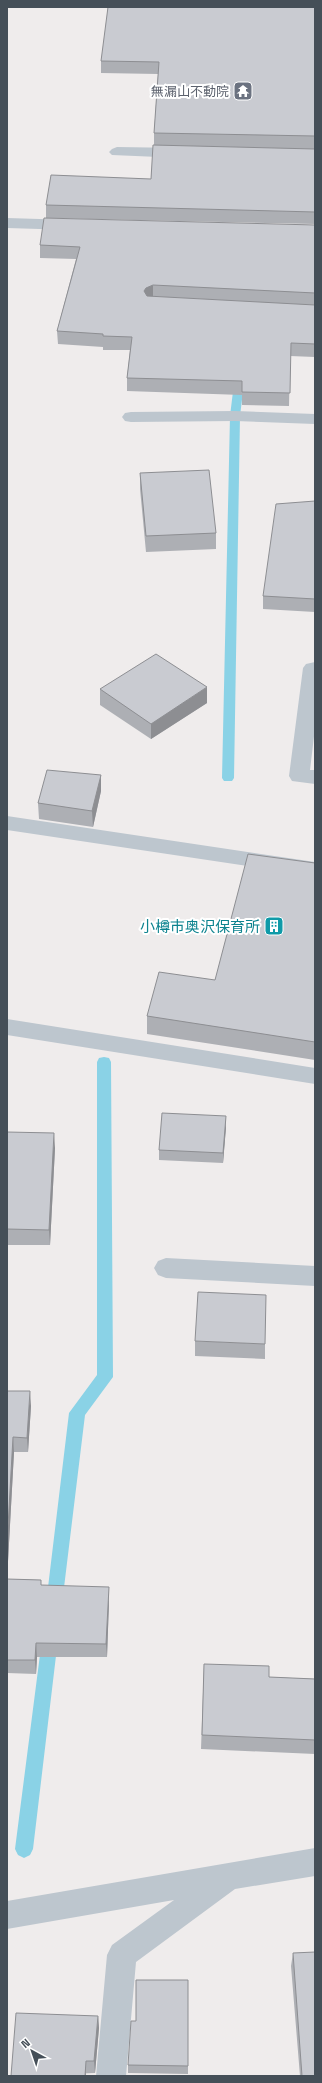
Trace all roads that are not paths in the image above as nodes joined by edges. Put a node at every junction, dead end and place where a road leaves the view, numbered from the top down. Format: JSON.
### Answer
{"nodes":[{"id":1,"x":117,"y":152,"type":"dead end"},
{"id":2,"x":196,"y":154,"type":"edge"},
{"id":3,"x":7,"y":224,"type":"edge"},
{"id":4,"x":86,"y":226,"type":"edge"},
{"id":5,"x":131,"y":417,"type":"dead end"},
{"id":6,"x":315,"y":419,"type":"edge"},
{"id":7,"x":315,"y":668,"type":"edge"},
{"id":8,"x":315,"y":777,"type":"edge"},
{"id":9,"x":7,"y":823,"type":"edge"},
{"id":10,"x":315,"y":869,"type":"edge"},
{"id":11,"x":7,"y":1027,"type":"edge"},
{"id":12,"x":315,"y":1076,"type":"edge"},
{"id":13,"x":166,"y":1268,"type":"dead end"},
{"id":14,"x":315,"y":1276,"type":"edge"},
{"id":15,"x":315,"y":1862,"type":"edge"},
{"id":16,"x":231,"y":1876,"type":"junction"},
{"id":17,"x":7,"y":1915,"type":"edge"},
{"id":18,"x":111,"y":2076,"type":"edge"}],
"edges":[{"from":1,"to":2,"type":"street"},
{"from":3,"to":4,"type":"street"},
{"from":5,"to":6,"type":"street"},
{"from":7,"to":8,"type":"street"},
{"from":9,"to":10,"type":"street"},
{"from":11,"to":12,"type":"street"},
{"from":13,"to":14,"type":"street"},
{"from":15,"to":16,"type":"street"},
{"from":16,"to":17,"type":"street"},
{"from":16,"to":18,"type":"street"}]}
